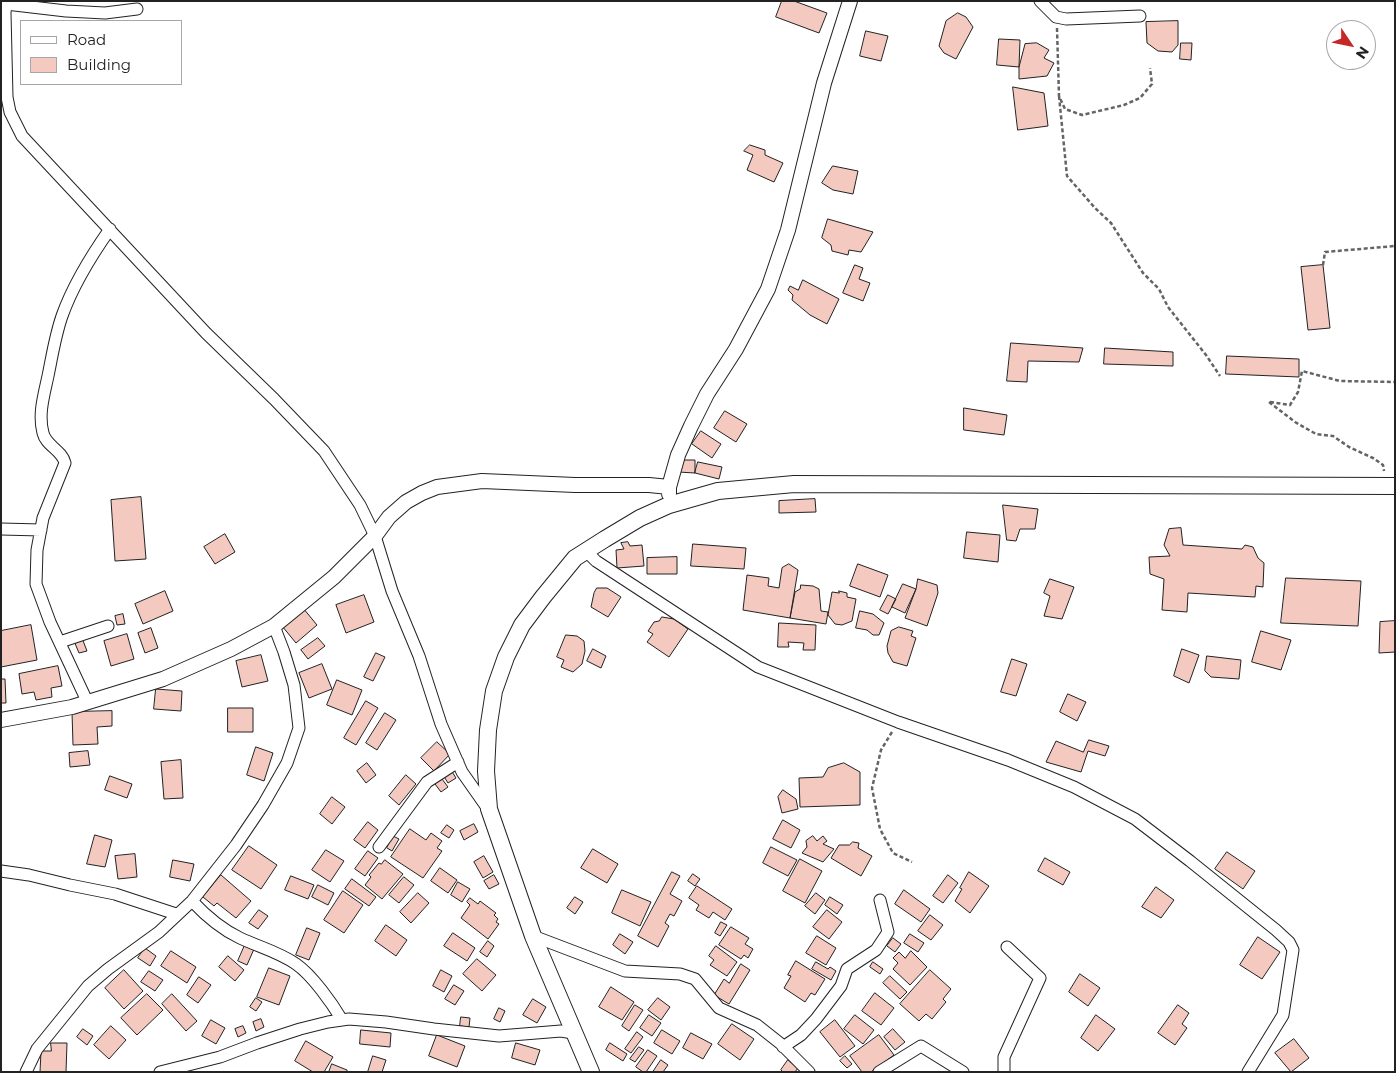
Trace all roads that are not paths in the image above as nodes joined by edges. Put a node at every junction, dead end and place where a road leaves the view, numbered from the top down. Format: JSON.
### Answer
{"nodes":[{"id":1,"x":850,"y":1,"type":"edge"},
{"id":2,"x":1040,"y":1,"type":"edge"},
{"id":3,"x":6,"y":3,"type":"edge"},
{"id":4,"x":137,"y":9,"type":"dead end"},
{"id":5,"x":1140,"y":16,"type":"dead end"},
{"id":6,"x":6,"y":109,"type":"edge"},
{"id":7,"x":110,"y":229,"type":"junction"},
{"id":8,"x":1391,"y":486,"type":"edge"},
{"id":9,"x":669,"y":487,"type":"junction"},
{"id":10,"x":669,"y":505,"type":"junction"},
{"id":11,"x":1,"y":529,"type":"edge"},
{"id":12,"x":41,"y":530,"type":"junction"},
{"id":13,"x":375,"y":536,"type":"junction"},
{"id":14,"x":586,"y":551,"type":"junction"},
{"id":15,"x":108,"y":626,"type":"dead end"},
{"id":16,"x":274,"y":626,"type":"junction"},
{"id":17,"x":60,"y":642,"type":"junction"},
{"id":18,"x":87,"y":701,"type":"junction"},
{"id":19,"x":1,"y":720,"type":"edge"},
{"id":20,"x":458,"y":762,"type":"junction"},
{"id":21,"x":488,"y":809,"type":"junction"},
{"id":22,"x":379,"y":847,"type":"dead end"},
{"id":23,"x":1,"y":871,"type":"edge"},
{"id":24,"x":880,"y":900,"type":"dead end"},
{"id":25,"x":192,"y":901,"type":"junction"},
{"id":26,"x":176,"y":914,"type":"junction"},
{"id":27,"x":533,"y":936,"type":"junction"},
{"id":28,"x":1007,"y":947,"type":"dead end"},
{"id":29,"x":342,"y":1020,"type":"junction"},
{"id":30,"x":573,"y":1033,"type":"junction"},
{"id":31,"x":783,"y":1046,"type":"junction"},
{"id":32,"x":26,"y":1072,"type":"edge"},
{"id":33,"x":160,"y":1072,"type":"edge"},
{"id":34,"x":591,"y":1072,"type":"edge"},
{"id":35,"x":809,"y":1072,"type":"edge"},
{"id":36,"x":879,"y":1072,"type":"edge"},
{"id":37,"x":962,"y":1072,"type":"edge"},
{"id":38,"x":1004,"y":1072,"type":"edge"},
{"id":39,"x":1248,"y":1072,"type":"edge"}],
"edges":[{"from":1,"to":9,"type":"street"},
{"from":2,"to":5,"type":"street"},
{"from":3,"to":4,"type":"street"},
{"from":3,"to":6,"type":"street"},
{"from":6,"to":7,"type":"street"},
{"from":7,"to":12,"type":"street"},
{"from":7,"to":13,"type":"street"},
{"from":8,"to":10,"type":"main road"},
{"from":9,"to":10,"type":"street"},
{"from":9,"to":13,"type":"street"},
{"from":10,"to":14,"type":"main road"},
{"from":11,"to":12,"type":"street"},
{"from":12,"to":17,"type":"street"},
{"from":13,"to":16,"type":"street"},
{"from":13,"to":20,"type":"street"},
{"from":14,"to":21,"type":"main road"},
{"from":14,"to":39,"type":"street"},
{"from":15,"to":17,"type":"street"},
{"from":16,"to":18,"type":"street"},
{"from":16,"to":25,"type":"street"},
{"from":17,"to":18,"type":"street"},
{"from":18,"to":19,"type":"street"},
{"from":20,"to":21,"type":"street"},
{"from":20,"to":22,"type":"street"},
{"from":21,"to":27,"type":"main road"},
{"from":23,"to":26,"type":"street"},
{"from":24,"to":31,"type":"street"},
{"from":25,"to":26,"type":"street"},
{"from":25,"to":29,"type":"street"},
{"from":26,"to":32,"type":"street"},
{"from":27,"to":30,"type":"main road"},
{"from":27,"to":31,"type":"street"},
{"from":28,"to":38,"type":"street"},
{"from":29,"to":30,"type":"street"},
{"from":29,"to":33,"type":"street"},
{"from":30,"to":34,"type":"main road"},
{"from":31,"to":35,"type":"street"},
{"from":36,"to":37,"type":"street"}]}
